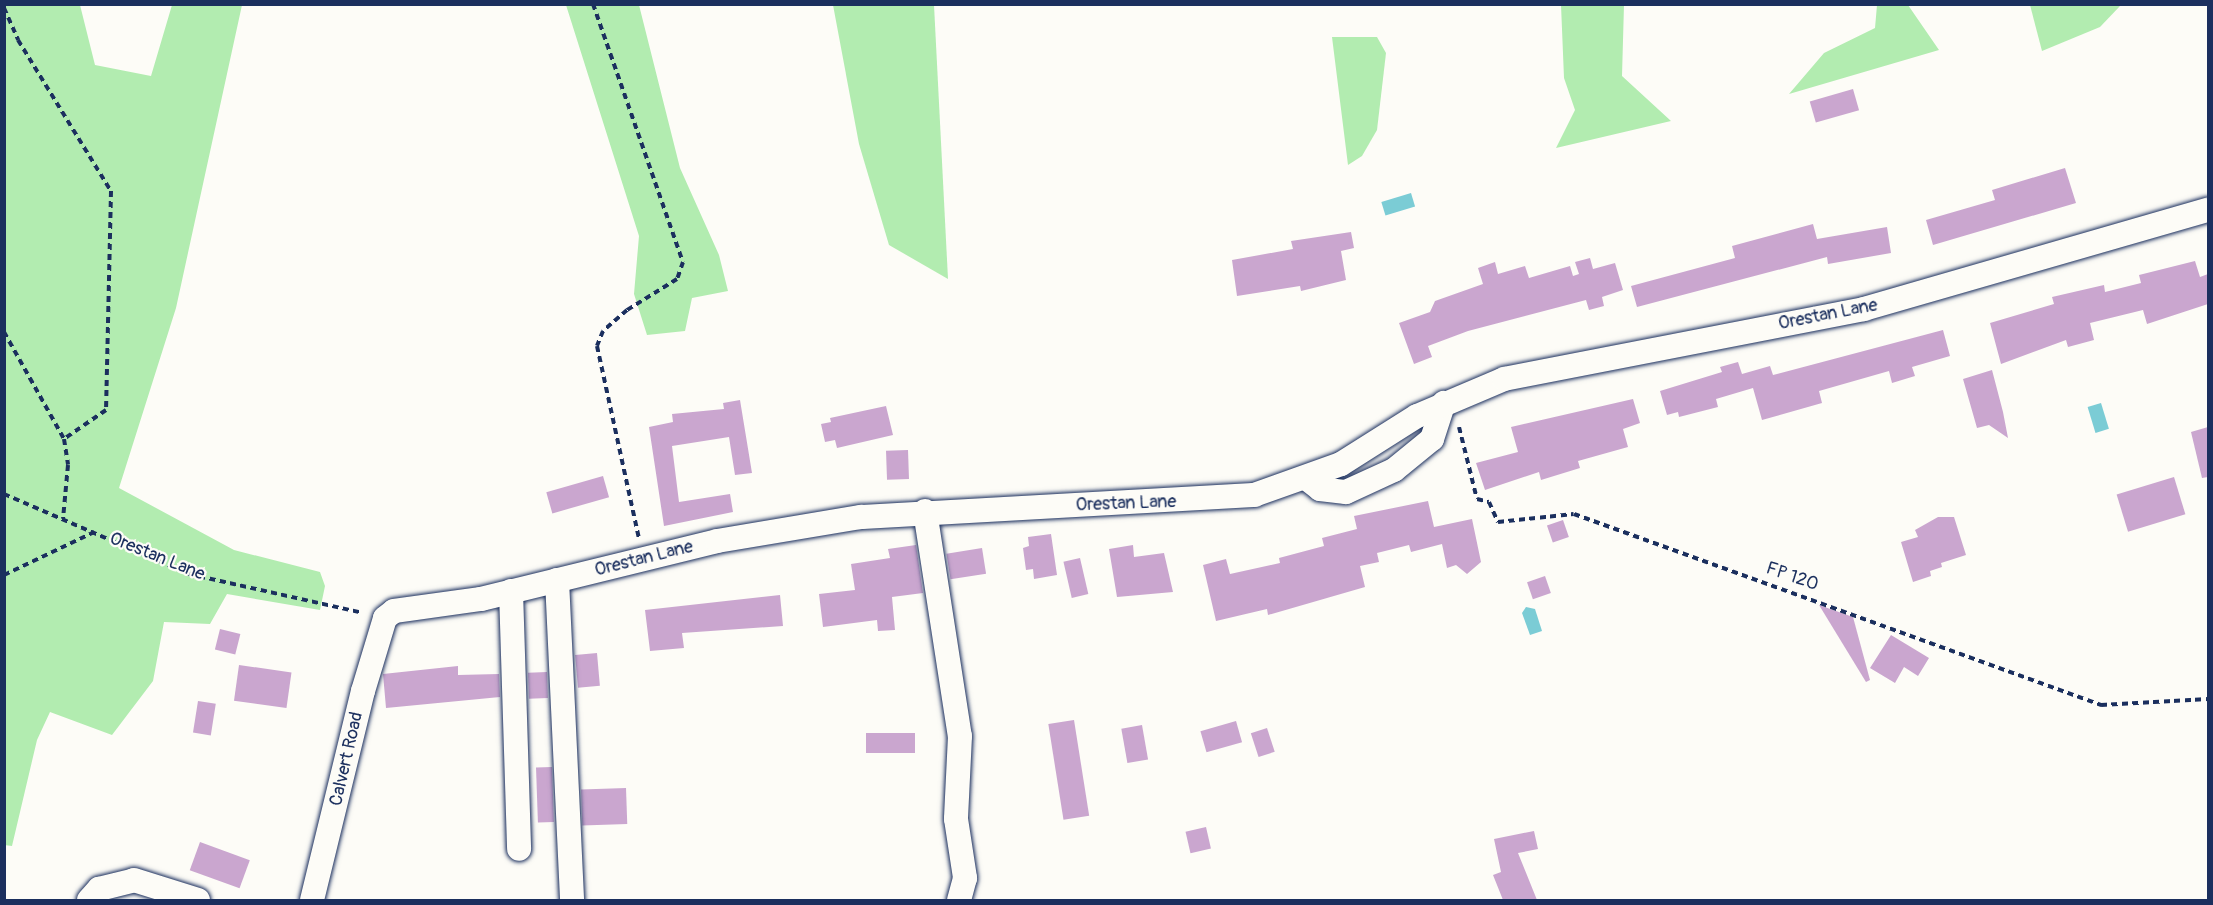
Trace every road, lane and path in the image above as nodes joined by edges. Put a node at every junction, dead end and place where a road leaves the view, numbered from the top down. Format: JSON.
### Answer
{"nodes":[{"id":1,"x":593,"y":4,"type":"edge"},
{"id":2,"x":4,"y":8,"type":"edge"},
{"id":3,"x":2208,"y":210,"type":"edge"},
{"id":4,"x":4,"y":332,"type":"edge"},
{"id":5,"x":1448,"y":401,"type":"junction"},
{"id":6,"x":64,"y":439,"type":"junction"},
{"id":7,"x":1306,"y":478,"type":"junction"},
{"id":8,"x":4,"y":494,"type":"edge"},
{"id":9,"x":925,"y":511,"type":"junction"},
{"id":10,"x":63,"y":519,"type":"junction"},
{"id":11,"x":94,"y":532,"type":"junction"},
{"id":12,"x":645,"y":559,"type":"junction"},
{"id":13,"x":4,"y":574,"type":"edge"},
{"id":14,"x":557,"y":580,"type":"junction"},
{"id":15,"x":511,"y":591,"type":"junction"},
{"id":16,"x":384,"y":618,"type":"junction"},
{"id":17,"x":2208,"y":699,"type":"edge"},
{"id":18,"x":519,"y":849,"type":"dead end"},
{"id":19,"x":89,"y":900,"type":"edge"},
{"id":20,"x":198,"y":900,"type":"edge"},
{"id":21,"x":312,"y":900,"type":"edge"},
{"id":22,"x":572,"y":900,"type":"edge"},
{"id":23,"x":958,"y":900,"type":"edge"}],
"edges":[{"from":1,"to":12,"type":"path"},
{"from":2,"to":6,"type":"path"},
{"from":3,"to":5,"type":"street","name":"Orestan Lane"},
{"from":4,"to":6,"type":"path"},
{"from":5,"to":7,"type":"street","name":"Orestan Lane"},
{"from":5,"to":7,"type":"street"},
{"from":5,"to":17,"type":"path","name":"FP 120"},
{"from":6,"to":10,"type":"path"},
{"from":7,"to":9,"type":"street","name":"Orestan Lane"},
{"from":8,"to":10,"type":"path","name":"Orestan Lane"},
{"from":9,"to":12,"type":"street","name":"Orestan Lane"},
{"from":9,"to":23,"type":"street"},
{"from":10,"to":11,"type":"path","name":"Orestan Lane"},
{"from":11,"to":13,"type":"path"},
{"from":11,"to":16,"type":"path","name":"Orestan Lane"},
{"from":12,"to":14,"type":"street","name":"Orestan Lane"},
{"from":14,"to":15,"type":"street","name":"Orestan Lane"},
{"from":14,"to":22,"type":"street"},
{"from":15,"to":16,"type":"street","name":"Orestan Lane"},
{"from":15,"to":18,"type":"street"},
{"from":16,"to":21,"type":"street","name":"Calvert Road"},
{"from":19,"to":20,"type":"street"}]}
